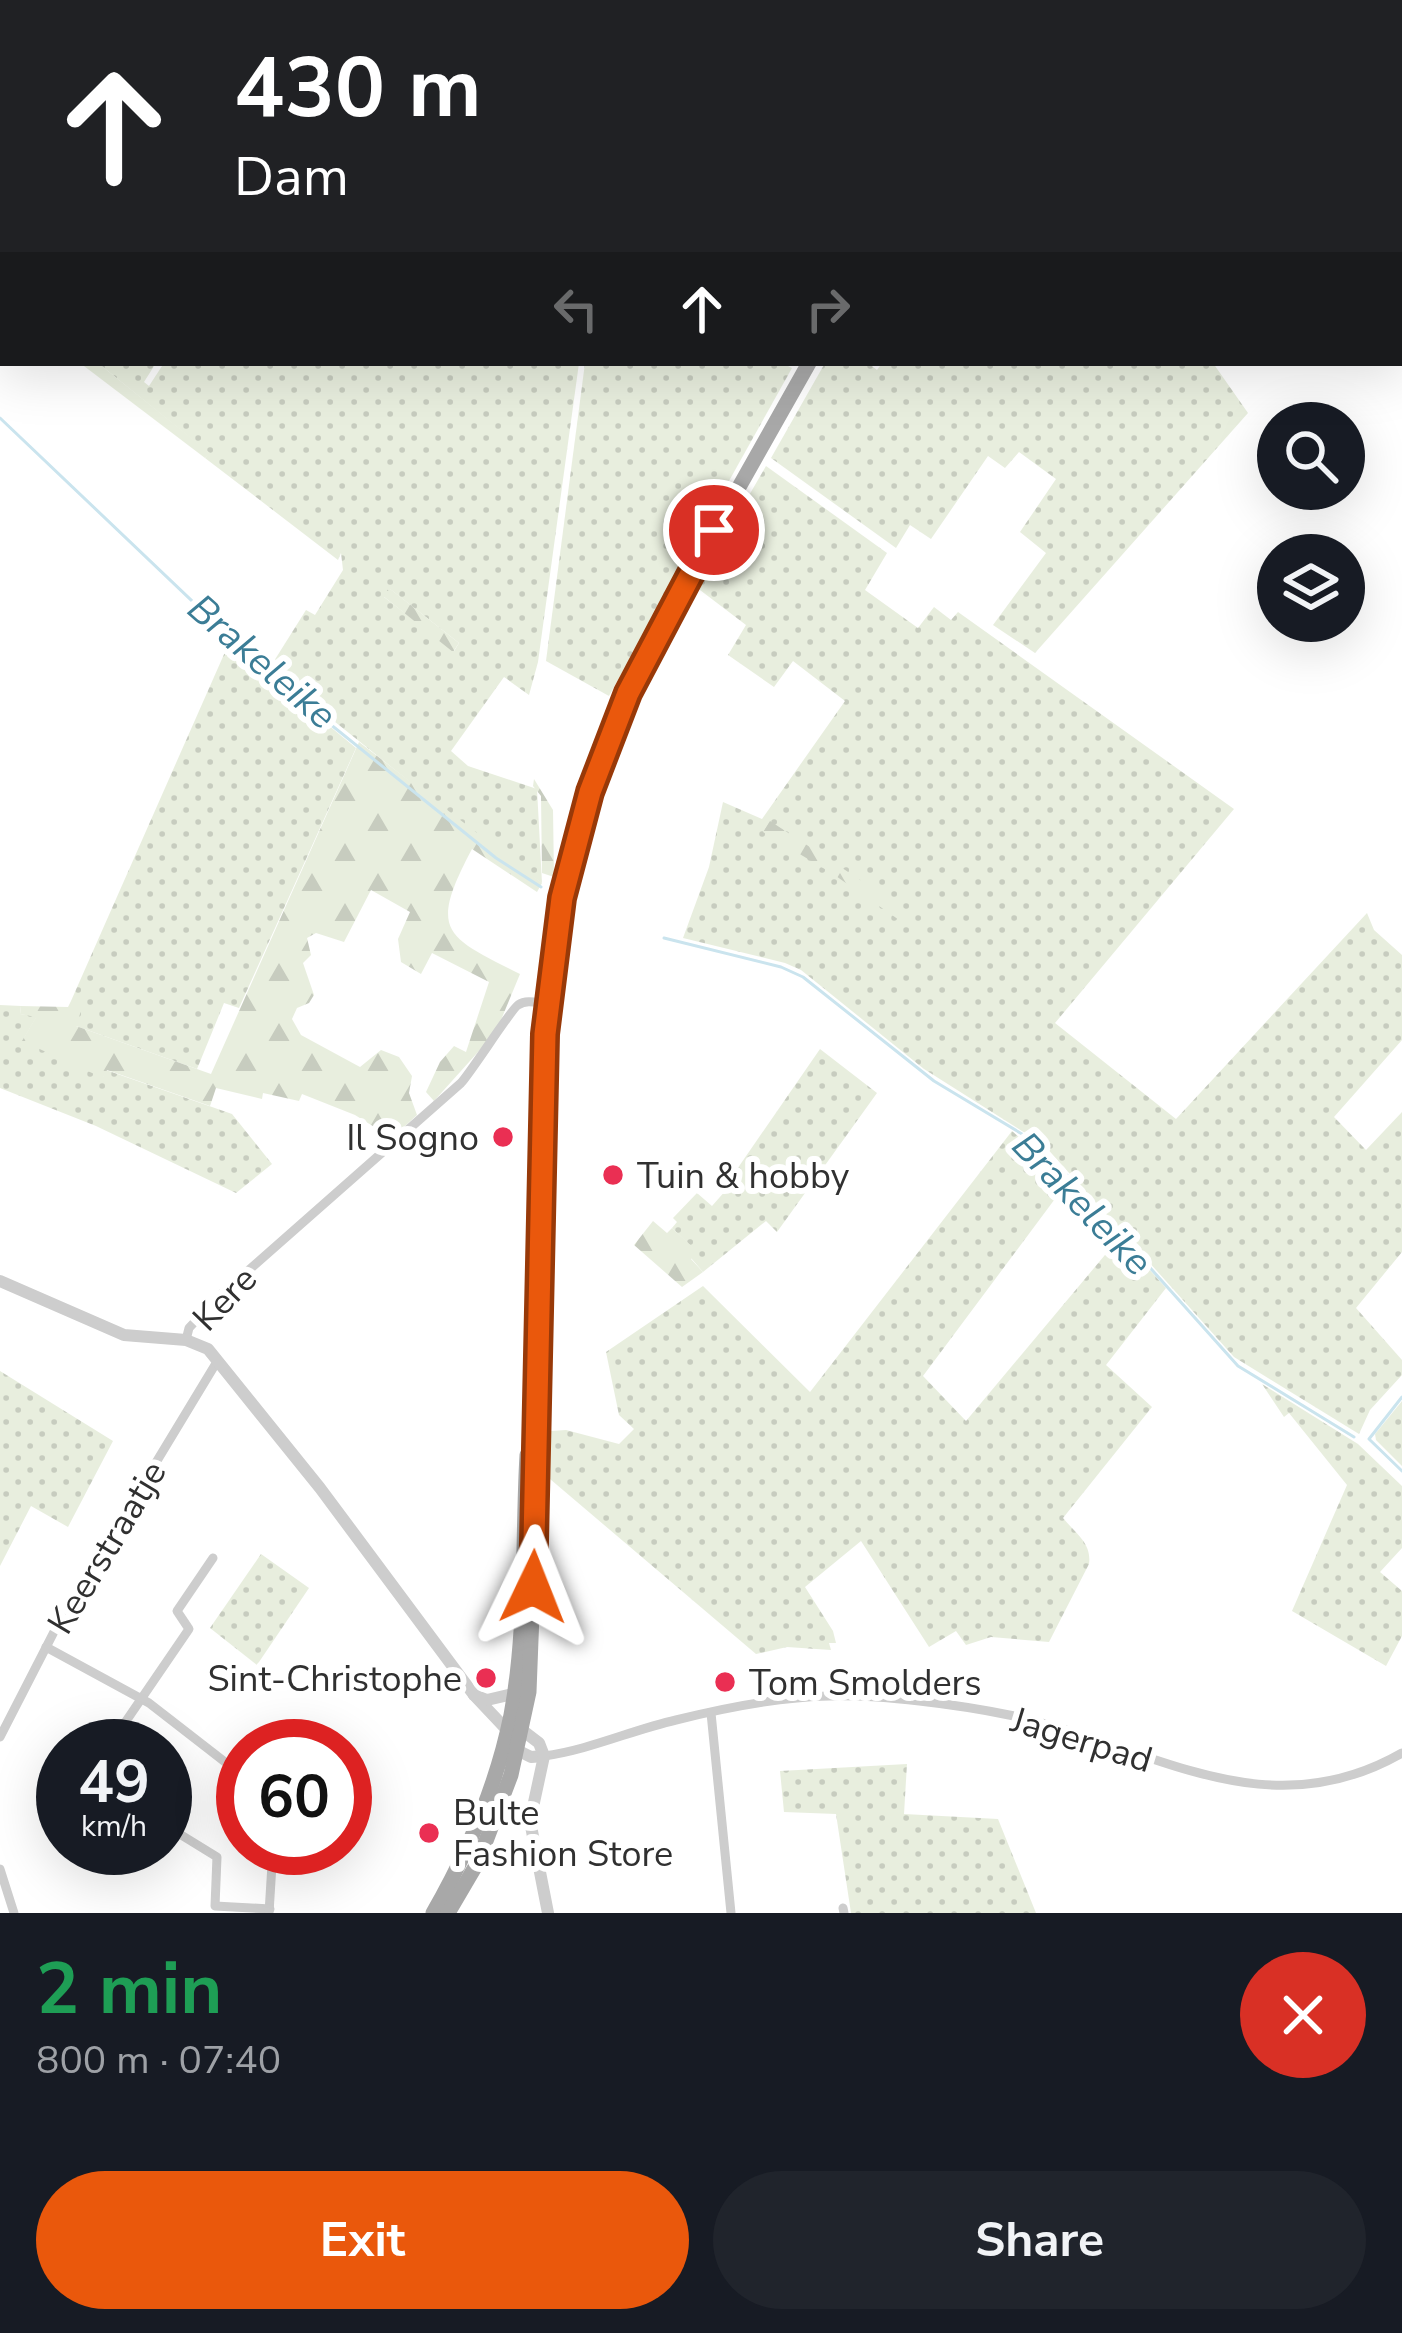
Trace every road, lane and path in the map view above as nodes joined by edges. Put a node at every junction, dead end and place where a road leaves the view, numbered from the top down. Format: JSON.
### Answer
{"nodes":[{"id":1,"x":807,"y":366,"type":"edge"},
{"id":2,"x":547,"y":1004,"type":"junction"},
{"id":3,"x":0,"y":1281,"type":"edge"},
{"id":4,"x":185,"y":1340,"type":"junction"},
{"id":5,"x":218,"y":1360,"type":"junction"},
{"id":6,"x":213,"y":1558,"type":"dead end"},
{"id":7,"x":527,"y":1595,"type":"junction"},
{"id":8,"x":46,"y":1647,"type":"junction"},
{"id":9,"x":513,"y":1694,"type":"junction"},
{"id":10,"x":474,"y":1695,"type":"junction"},
{"id":11,"x":140,"y":1701,"type":"junction"},
{"id":12,"x":711,"y":1713,"type":"junction"},
{"id":13,"x":128,"y":1719,"type":"edge"},
{"id":14,"x":514,"y":1730,"type":"junction"},
{"id":15,"x":0,"y":1737,"type":"edge"},
{"id":16,"x":517,"y":1750,"type":"junction"},
{"id":17,"x":1402,"y":1753,"type":"edge"},
{"id":18,"x":216,"y":1754,"type":"edge"},
{"id":19,"x":544,"y":1756,"type":"junction"},
{"id":20,"x":192,"y":1842,"type":"edge"},
{"id":21,"x":0,"y":1869,"type":"edge"},
{"id":22,"x":272,"y":1875,"type":"edge"},
{"id":23,"x":270,"y":1911,"type":"edge"},
{"id":24,"x":14,"y":1913,"type":"edge"},
{"id":25,"x":433,"y":1913,"type":"edge"},
{"id":26,"x":448,"y":1913,"type":"edge"},
{"id":27,"x":548,"y":1913,"type":"edge"},
{"id":28,"x":731,"y":1913,"type":"edge"}],
"edges":[{"from":1,"to":2,"type":"main road"},
{"from":2,"to":4,"type":"street","name":"Kere"},
{"from":2,"to":7,"type":"main road"},
{"from":3,"to":4,"type":"street"},
{"from":4,"to":5,"type":"street","name":"Kere"},
{"from":5,"to":8,"type":"street","name":"Keerstraatje"},
{"from":5,"to":10,"type":"street","name":"Kere"},
{"from":6,"to":11,"type":"street"},
{"from":7,"to":9,"type":"main road"},
{"from":7,"to":14,"type":"main road"},
{"from":8,"to":11,"type":"street"},
{"from":8,"to":15,"type":"street","name":"Keerstraatje"},
{"from":9,"to":10,"type":"street"},
{"from":9,"to":14,"type":"main road"},
{"from":10,"to":14,"type":"street","name":"Kere"},
{"from":11,"to":13,"type":"street"},
{"from":11,"to":18,"type":"street"},
{"from":12,"to":17,"type":"street","name":"Jagerpad"},
{"from":12,"to":19,"type":"street","name":"Jagerpad"},
{"from":12,"to":28,"type":"street"},
{"from":14,"to":16,"type":"main road"},
{"from":14,"to":19,"type":"street","name":"Kere"},
{"from":14,"to":25,"type":"main road"},
{"from":16,"to":19,"type":"street"},
{"from":16,"to":26,"type":"main road"},
{"from":19,"to":27,"type":"street"},
{"from":20,"to":23,"type":"street"},
{"from":21,"to":24,"type":"street"},
{"from":22,"to":23,"type":"street"}]}
